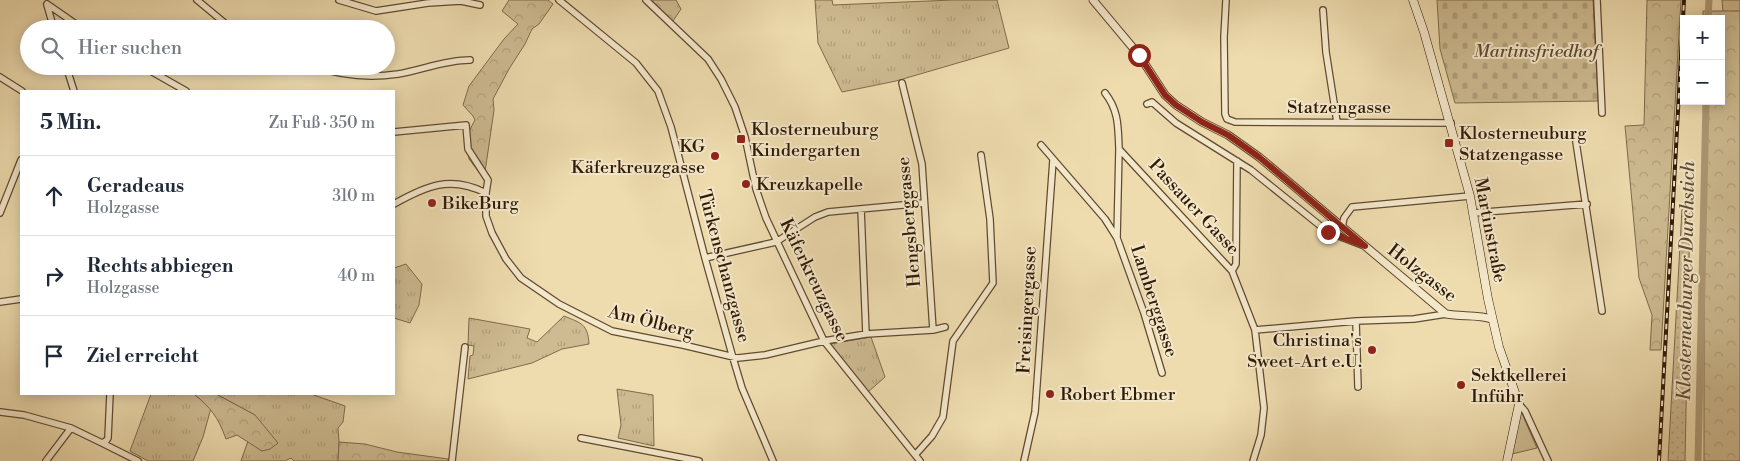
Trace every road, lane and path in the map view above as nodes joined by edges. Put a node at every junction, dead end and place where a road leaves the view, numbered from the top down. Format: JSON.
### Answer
{"nodes":[{"id":1,"x":197,"y":0,"type":"edge"},
{"id":2,"x":339,"y":0,"type":"edge"},
{"id":3,"x":559,"y":0,"type":"edge"},
{"id":4,"x":646,"y":0,"type":"edge"},
{"id":5,"x":1093,"y":0,"type":"edge"},
{"id":6,"x":1226,"y":0,"type":"edge"},
{"id":7,"x":1413,"y":0,"type":"edge"},
{"id":8,"x":1597,"y":0,"type":"edge"},
{"id":9,"x":47,"y":2,"type":"edge"},
{"id":10,"x":480,"y":5,"type":"dead end"},
{"id":11,"x":1323,"y":10,"type":"dead end"},
{"id":12,"x":52,"y":20,"type":"edge"},
{"id":13,"x":72,"y":20,"type":"edge"},
{"id":14,"x":221,"y":20,"type":"edge"},
{"id":15,"x":470,"y":60,"type":"dead end"},
{"id":16,"x":395,"y":74,"type":"edge"},
{"id":17,"x":69,"y":75,"type":"edge"},
{"id":18,"x":158,"y":75,"type":"edge"},
{"id":19,"x":0,"y":77,"type":"edge"},
{"id":20,"x":902,"y":83,"type":"dead end"},
{"id":21,"x":20,"y":90,"type":"edge"},
{"id":22,"x":74,"y":90,"type":"edge"},
{"id":23,"x":184,"y":90,"type":"edge"},
{"id":24,"x":1105,"y":94,"type":"dead end"},
{"id":25,"x":1147,"y":104,"type":"dead end"},
{"id":26,"x":1602,"y":113,"type":"dead end"},
{"id":27,"x":1338,"y":122,"type":"junction"},
{"id":28,"x":1450,"y":123,"type":"junction"},
{"id":29,"x":395,"y":132,"type":"edge"},
{"id":30,"x":1576,"y":142,"type":"dead end"},
{"id":31,"x":1041,"y":145,"type":"dead end"},
{"id":32,"x":1119,"y":149,"type":"junction"},
{"id":33,"x":980,"y":155,"type":"dead end"},
{"id":34,"x":1053,"y":160,"type":"junction"},
{"id":35,"x":1237,"y":161,"type":"junction"},
{"id":36,"x":20,"y":163,"type":"edge"},
{"id":37,"x":486,"y":193,"type":"junction"},
{"id":38,"x":1470,"y":196,"type":"junction"},
{"id":39,"x":395,"y":203,"type":"edge"},
{"id":40,"x":924,"y":203,"type":"junction"},
{"id":41,"x":1587,"y":204,"type":"junction"},
{"id":42,"x":861,"y":210,"type":"junction"},
{"id":43,"x":0,"y":213,"type":"edge"},
{"id":44,"x":1473,"y":213,"type":"junction"},
{"id":45,"x":1342,"y":227,"type":"junction"},
{"id":46,"x":1117,"y":238,"type":"junction"},
{"id":47,"x":776,"y":242,"type":"junction"},
{"id":48,"x":1365,"y":246,"type":"junction"},
{"id":49,"x":705,"y":258,"type":"junction"},
{"id":50,"x":1232,"y":271,"type":"junction"},
{"id":51,"x":20,"y":299,"type":"edge"},
{"id":52,"x":0,"y":302,"type":"edge"},
{"id":53,"x":1602,"y":311,"type":"dead end"},
{"id":54,"x":1446,"y":314,"type":"junction"},
{"id":55,"x":1492,"y":319,"type":"junction"},
{"id":56,"x":1356,"y":321,"type":"junction"},
{"id":57,"x":945,"y":326,"type":"dead end"},
{"id":58,"x":933,"y":330,"type":"junction"},
{"id":59,"x":1255,"y":330,"type":"junction"},
{"id":60,"x":866,"y":334,"type":"junction"},
{"id":61,"x":824,"y":341,"type":"junction"},
{"id":62,"x":465,"y":347,"type":"dead end"},
{"id":63,"x":733,"y":358,"type":"junction"},
{"id":64,"x":1162,"y":373,"type":"dead end"},
{"id":65,"x":1358,"y":387,"type":"dead end"},
{"id":66,"x":110,"y":395,"type":"edge"},
{"id":67,"x":1518,"y":404,"type":"junction"},
{"id":68,"x":0,"y":412,"type":"edge"},
{"id":69,"x":71,"y":428,"type":"junction"},
{"id":70,"x":581,"y":438,"type":"dead end"},
{"id":71,"x":102,"y":443,"type":"junction"},
{"id":72,"x":916,"y":454,"type":"junction"},
{"id":73,"x":46,"y":461,"type":"edge"},
{"id":74,"x":138,"y":461,"type":"edge"},
{"id":75,"x":452,"y":461,"type":"edge"},
{"id":76,"x":699,"y":461,"type":"edge"},
{"id":77,"x":773,"y":461,"type":"edge"},
{"id":78,"x":920,"y":461,"type":"edge"},
{"id":79,"x":1024,"y":461,"type":"edge"},
{"id":80,"x":1253,"y":461,"type":"edge"},
{"id":81,"x":1507,"y":461,"type":"edge"},
{"id":82,"x":1548,"y":461,"type":"edge"}],
"edges":[{"from":1,"to":14,"type":"street"},
{"from":2,"to":10,"type":"street"},
{"from":3,"to":49,"type":"street","name":"Türkenschanzgasse"},
{"from":4,"to":47,"type":"street","name":"Käferkreuzgasse"},
{"from":5,"to":45,"type":"street","name":"Holzgasse"},
{"from":6,"to":27,"type":"street","name":"Statzengasse"},
{"from":7,"to":28,"type":"main road","name":"Martinstraße"},
{"from":8,"to":26,"type":"street"},
{"from":9,"to":12,"type":"street"},
{"from":9,"to":13,"type":"street"},
{"from":11,"to":27,"type":"street"},
{"from":15,"to":16,"type":"street"},
{"from":17,"to":22,"type":"street"},
{"from":18,"to":23,"type":"street"},
{"from":19,"to":21,"type":"street"},
{"from":20,"to":40,"type":"street","name":"Hengsberggasse"},
{"from":24,"to":32,"type":"street","name":"Passauer Gasse"},
{"from":25,"to":35,"type":"street","name":"Holzgasse"},
{"from":27,"to":28,"type":"street","name":"Statzengasse"},
{"from":28,"to":38,"type":"main road","name":"Martinstraße"},
{"from":29,"to":37,"type":"street","name":"Am Ölberg"},
{"from":30,"to":41,"type":"street"},
{"from":31,"to":34,"type":"street"},
{"from":32,"to":46,"type":"street","name":"Passauer Gasse"},
{"from":32,"to":50,"type":"street","name":"Passauer Gasse"},
{"from":33,"to":72,"type":"street"},
{"from":34,"to":46,"type":"street"},
{"from":34,"to":79,"type":"street","name":"Freisingergasse"},
{"from":35,"to":48,"type":"street","name":"Holzgasse"},
{"from":35,"to":50,"type":"street","name":"Passauer Gasse"},
{"from":36,"to":43,"type":"street"},
{"from":37,"to":39,"type":"street"},
{"from":37,"to":63,"type":"street","name":"Am Ölberg"},
{"from":38,"to":44,"type":"main road","name":"Martinstraße"},
{"from":38,"to":45,"type":"street"},
{"from":40,"to":42,"type":"street"},
{"from":40,"to":58,"type":"street","name":"Hengsberggasse"},
{"from":41,"to":44,"type":"street"},
{"from":41,"to":53,"type":"street"},
{"from":42,"to":47,"type":"street"},
{"from":42,"to":60,"type":"street"},
{"from":44,"to":55,"type":"main road","name":"Martinstraße"},
{"from":45,"to":48,"type":"street","name":"Holzgasse"},
{"from":46,"to":64,"type":"street","name":"Lamberggasse"},
{"from":47,"to":49,"type":"street"},
{"from":47,"to":61,"type":"street","name":"Käferkreuzgasse"},
{"from":48,"to":54,"type":"street","name":"Holzgasse"},
{"from":49,"to":63,"type":"street","name":"Türkenschanzgasse"},
{"from":50,"to":59,"type":"street"},
{"from":51,"to":52,"type":"street"},
{"from":54,"to":55,"type":"street","name":"Holzgasse"},
{"from":54,"to":56,"type":"street"},
{"from":55,"to":67,"type":"main road","name":"Martinstraße"},
{"from":56,"to":59,"type":"street"},
{"from":56,"to":65,"type":"street"},
{"from":57,"to":58,"type":"street","name":"Am Ölberg"},
{"from":58,"to":60,"type":"street","name":"Am Ölberg"},
{"from":59,"to":80,"type":"street"},
{"from":60,"to":61,"type":"street","name":"Am Ölberg"},
{"from":61,"to":63,"type":"street","name":"Am Ölberg"},
{"from":61,"to":72,"type":"street","name":"Käferkreuzgasse"},
{"from":62,"to":75,"type":"street"},
{"from":63,"to":77,"type":"street","name":"Türkenschanzgasse"},
{"from":66,"to":71,"type":"street"},
{"from":67,"to":81,"type":"main road"},
{"from":67,"to":82,"type":"street","name":"Martinstraße"},
{"from":68,"to":69,"type":"street"},
{"from":69,"to":71,"type":"street"},
{"from":69,"to":73,"type":"street"},
{"from":70,"to":76,"type":"street"},
{"from":71,"to":74,"type":"street"},
{"from":72,"to":78,"type":"street","name":"Käferkreuzgasse"}]}
